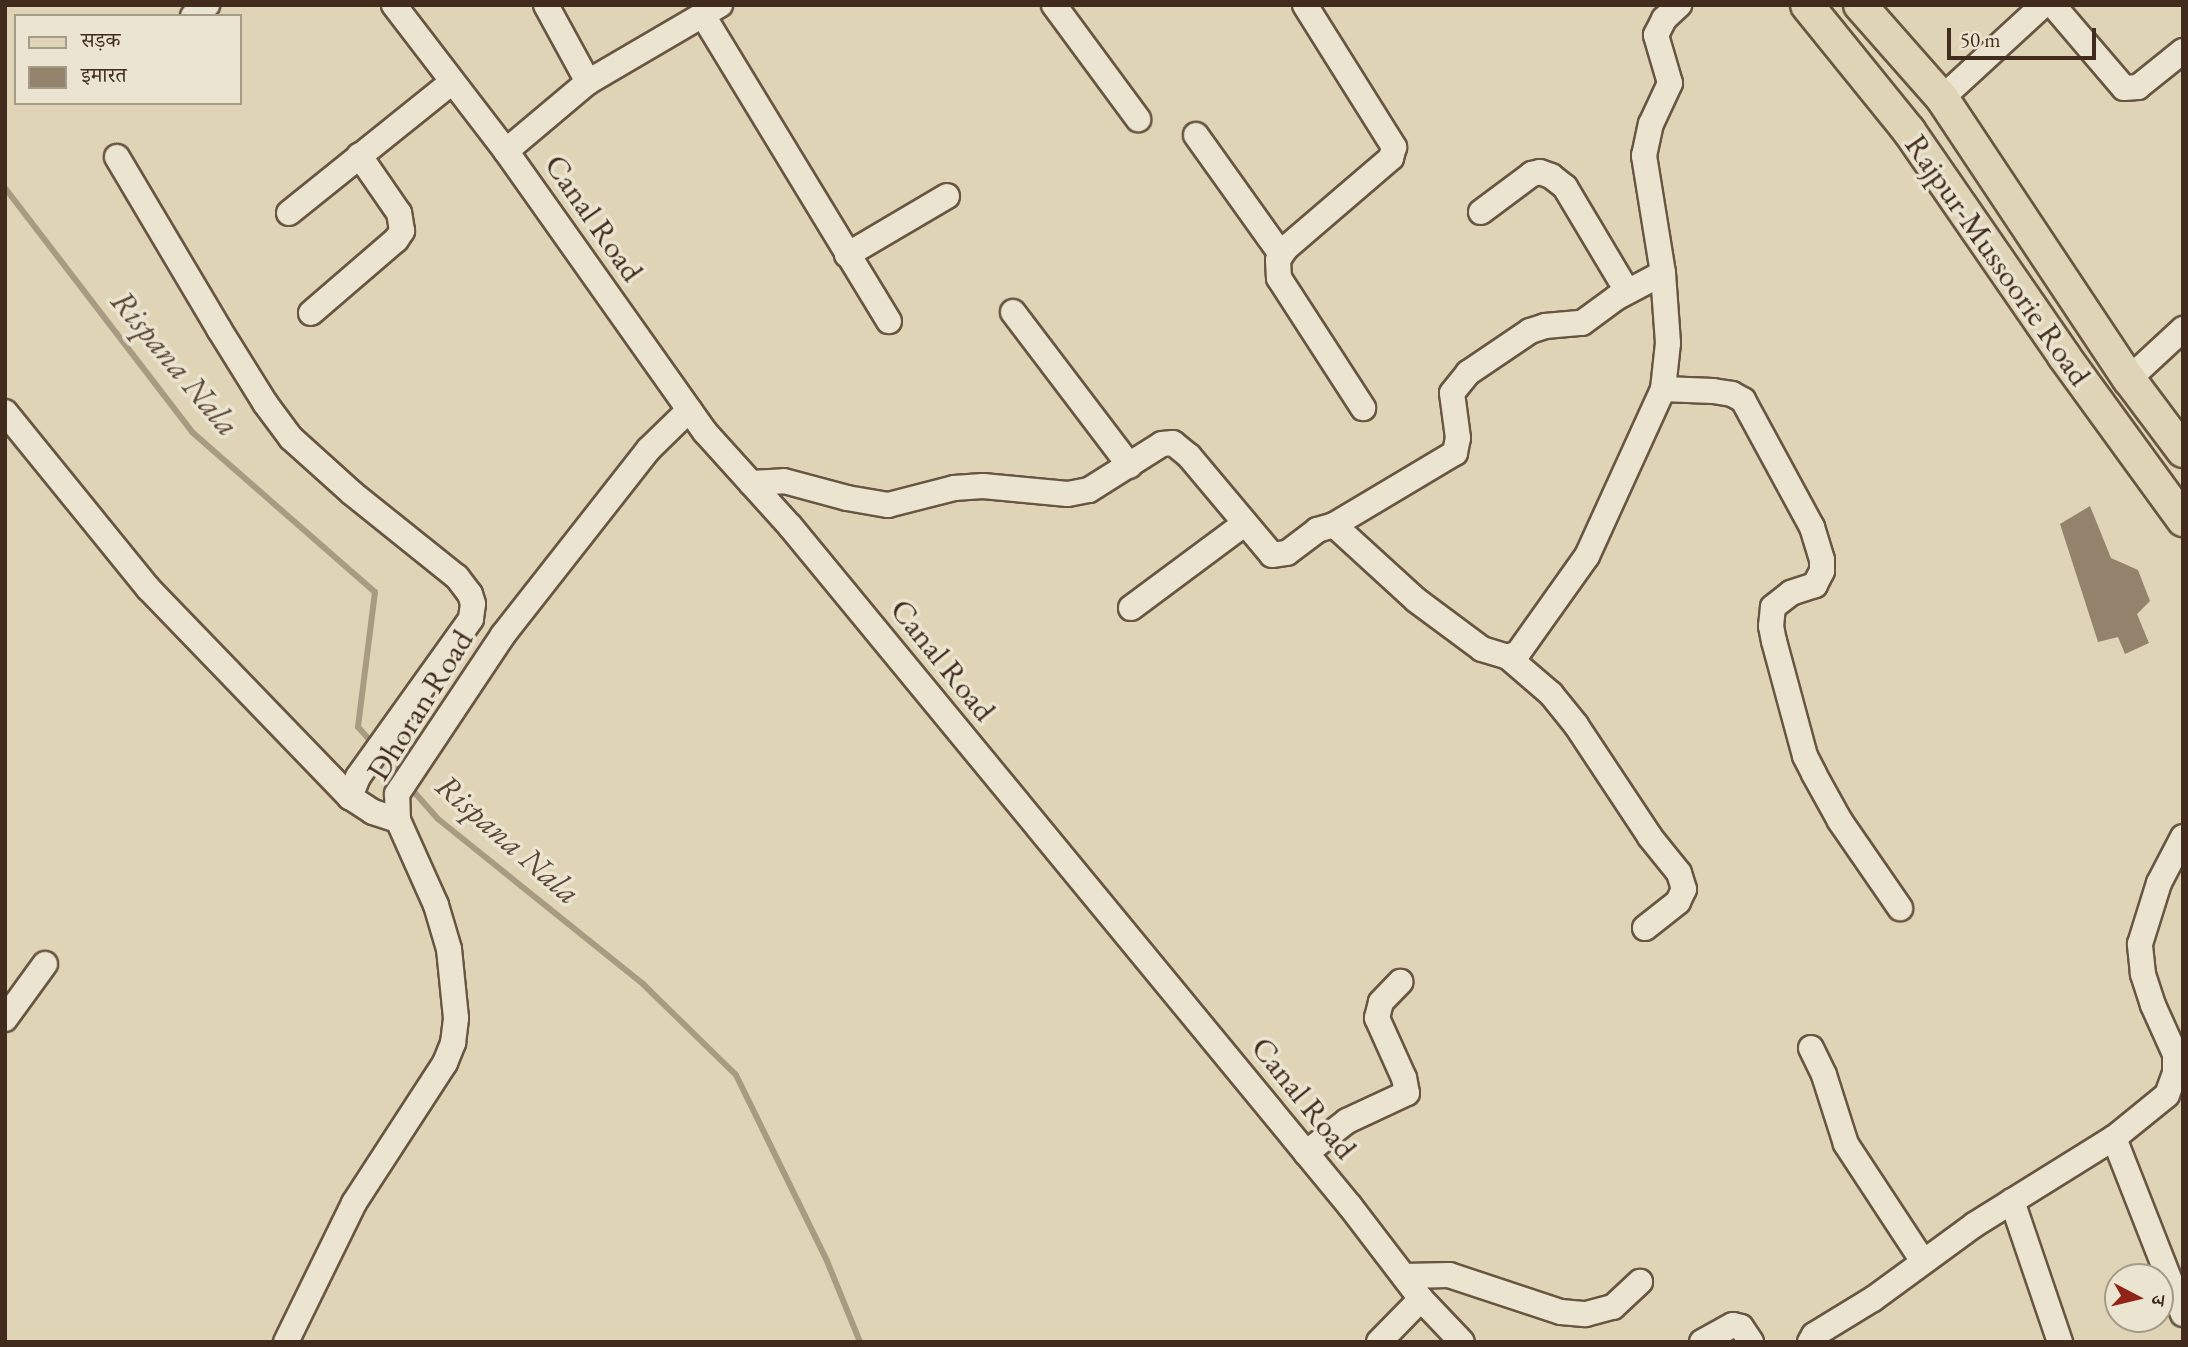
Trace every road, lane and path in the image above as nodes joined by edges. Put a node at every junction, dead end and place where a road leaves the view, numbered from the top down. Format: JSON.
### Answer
{"nodes":[{"id":1,"x":394,"y":5,"type":"edge"},
{"id":2,"x":546,"y":5,"type":"edge"},
{"id":3,"x":1054,"y":5,"type":"edge"},
{"id":4,"x":1305,"y":5,"type":"edge"},
{"id":5,"x":1679,"y":5,"type":"edge"},
{"id":6,"x":1807,"y":5,"type":"edge"},
{"id":7,"x":1860,"y":5,"type":"edge"},
{"id":8,"x":2043,"y":5,"type":"edge"},
{"id":9,"x":2053,"y":5,"type":"edge"},
{"id":10,"x":712,"y":11,"type":"edge"},
{"id":11,"x":2183,"y":51,"type":"edge"},
{"id":12,"x":452,"y":82,"type":"junction"},
{"id":13,"x":588,"y":82,"type":"junction"},
{"id":14,"x":1942,"y":98,"type":"junction"},
{"id":15,"x":1138,"y":119,"type":"dead end"},
{"id":16,"x":1196,"y":135,"type":"dead end"},
{"id":17,"x":506,"y":150,"type":"junction"},
{"id":18,"x":359,"y":155,"type":"junction"},
{"id":19,"x":117,"y":158,"type":"dead end"},
{"id":20,"x":947,"y":196,"type":"dead end"},
{"id":21,"x":1481,"y":212,"type":"dead end"},
{"id":22,"x":289,"y":213,"type":"dead end"},
{"id":23,"x":1281,"y":254,"type":"junction"},
{"id":24,"x":847,"y":255,"type":"junction"},
{"id":25,"x":1663,"y":273,"type":"junction"},
{"id":26,"x":1627,"y":291,"type":"junction"},
{"id":27,"x":1013,"y":312,"type":"dead end"},
{"id":28,"x":311,"y":313,"type":"dead end"},
{"id":29,"x":889,"y":321,"type":"dead end"},
{"id":30,"x":2183,"y":329,"type":"edge"},
{"id":31,"x":2129,"y":379,"type":"junction"},
{"id":32,"x":1663,"y":389,"type":"junction"},
{"id":33,"x":1363,"y":408,"type":"dead end"},
{"id":34,"x":689,"y":410,"type":"junction"},
{"id":35,"x":5,"y":412,"type":"edge"},
{"id":36,"x":2183,"y":451,"type":"edge"},
{"id":37,"x":1130,"y":466,"type":"junction"},
{"id":38,"x":751,"y":483,"type":"junction"},
{"id":39,"x":2183,"y":520,"type":"edge"},
{"id":40,"x":1244,"y":524,"type":"junction"},
{"id":41,"x":1334,"y":525,"type":"junction"},
{"id":42,"x":1131,"y":608,"type":"dead end"},
{"id":43,"x":1508,"y":657,"type":"junction"},
{"id":44,"x":354,"y":787,"type":"junction"},
{"id":45,"x":398,"y":820,"type":"junction"},
{"id":46,"x":2183,"y":837,"type":"edge"},
{"id":47,"x":1900,"y":908,"type":"dead end"},
{"id":48,"x":1645,"y":928,"type":"dead end"},
{"id":49,"x":45,"y":964,"type":"dead end"},
{"id":50,"x":1400,"y":982,"type":"dead end"},
{"id":51,"x":5,"y":1019,"type":"edge"},
{"id":52,"x":1811,"y":1048,"type":"dead end"},
{"id":53,"x":2114,"y":1138,"type":"junction"},
{"id":54,"x":1306,"y":1153,"type":"junction"},
{"id":55,"x":2012,"y":1201,"type":"junction"},
{"id":56,"x":1923,"y":1261,"type":"junction"},
{"id":57,"x":1405,"y":1276,"type":"junction"},
{"id":58,"x":1640,"y":1282,"type":"dead end"},
{"id":59,"x":1421,"y":1299,"type":"junction"},
{"id":60,"x":2183,"y":1314,"type":"edge"},
{"id":61,"x":286,"y":1342,"type":"edge"},
{"id":62,"x":1379,"y":1342,"type":"edge"},
{"id":63,"x":1462,"y":1342,"type":"edge"},
{"id":64,"x":1702,"y":1342,"type":"edge"},
{"id":65,"x":1751,"y":1342,"type":"edge"},
{"id":66,"x":1811,"y":1342,"type":"edge"},
{"id":67,"x":2060,"y":1342,"type":"edge"}],
"edges":[{"from":1,"to":12,"type":"street","name":"Canal Road"},
{"from":2,"to":13,"type":"street"},
{"from":3,"to":15,"type":"street"},
{"from":4,"to":23,"type":"street"},
{"from":5,"to":25,"type":"street"},
{"from":6,"to":39,"type":"main road","name":"Rajpur-Mussoorie Road"},
{"from":7,"to":14,"type":"main road","name":"Rajpur-Mussoorie Road"},
{"from":8,"to":14,"type":"street"},
{"from":9,"to":11,"type":"street"},
{"from":10,"to":13,"type":"street"},
{"from":10,"to":24,"type":"street"},
{"from":12,"to":17,"type":"street","name":"Canal Road"},
{"from":12,"to":18,"type":"street"},
{"from":13,"to":17,"type":"street"},
{"from":14,"to":31,"type":"main road","name":"Rajpur-Mussoorie Road"},
{"from":16,"to":23,"type":"street"},
{"from":17,"to":34,"type":"street","name":"Canal Road"},
{"from":18,"to":22,"type":"street"},
{"from":18,"to":28,"type":"street"},
{"from":19,"to":44,"type":"street"},
{"from":20,"to":24,"type":"street"},
{"from":21,"to":26,"type":"street"},
{"from":23,"to":33,"type":"street"},
{"from":24,"to":29,"type":"street"},
{"from":25,"to":26,"type":"street"},
{"from":25,"to":32,"type":"street"},
{"from":26,"to":41,"type":"street"},
{"from":27,"to":37,"type":"street"},
{"from":30,"to":31,"type":"street"},
{"from":31,"to":36,"type":"main road","name":"Rajpur-Mussoorie Road"},
{"from":32,"to":43,"type":"street"},
{"from":32,"to":47,"type":"street"},
{"from":34,"to":38,"type":"street","name":"Canal Road"},
{"from":34,"to":45,"type":"street","name":"Dhoran Road"},
{"from":35,"to":44,"type":"street"},
{"from":37,"to":38,"type":"street"},
{"from":37,"to":40,"type":"street"},
{"from":38,"to":54,"type":"street","name":"Canal Road"},
{"from":40,"to":41,"type":"street"},
{"from":40,"to":42,"type":"street"},
{"from":41,"to":43,"type":"street"},
{"from":43,"to":48,"type":"street"},
{"from":44,"to":45,"type":"street"},
{"from":45,"to":61,"type":"street","name":"Dhoran Road"},
{"from":46,"to":53,"type":"street"},
{"from":49,"to":51,"type":"street"},
{"from":50,"to":54,"type":"street"},
{"from":52,"to":56,"type":"street"},
{"from":53,"to":55,"type":"street"},
{"from":53,"to":60,"type":"street"},
{"from":54,"to":57,"type":"street","name":"Canal Road"},
{"from":55,"to":56,"type":"street"},
{"from":55,"to":67,"type":"street"},
{"from":56,"to":66,"type":"street"},
{"from":57,"to":58,"type":"street"},
{"from":57,"to":59,"type":"street","name":"Canal Road"},
{"from":59,"to":62,"type":"street"},
{"from":59,"to":63,"type":"street","name":"Canal Road"},
{"from":64,"to":65,"type":"street"}]}
